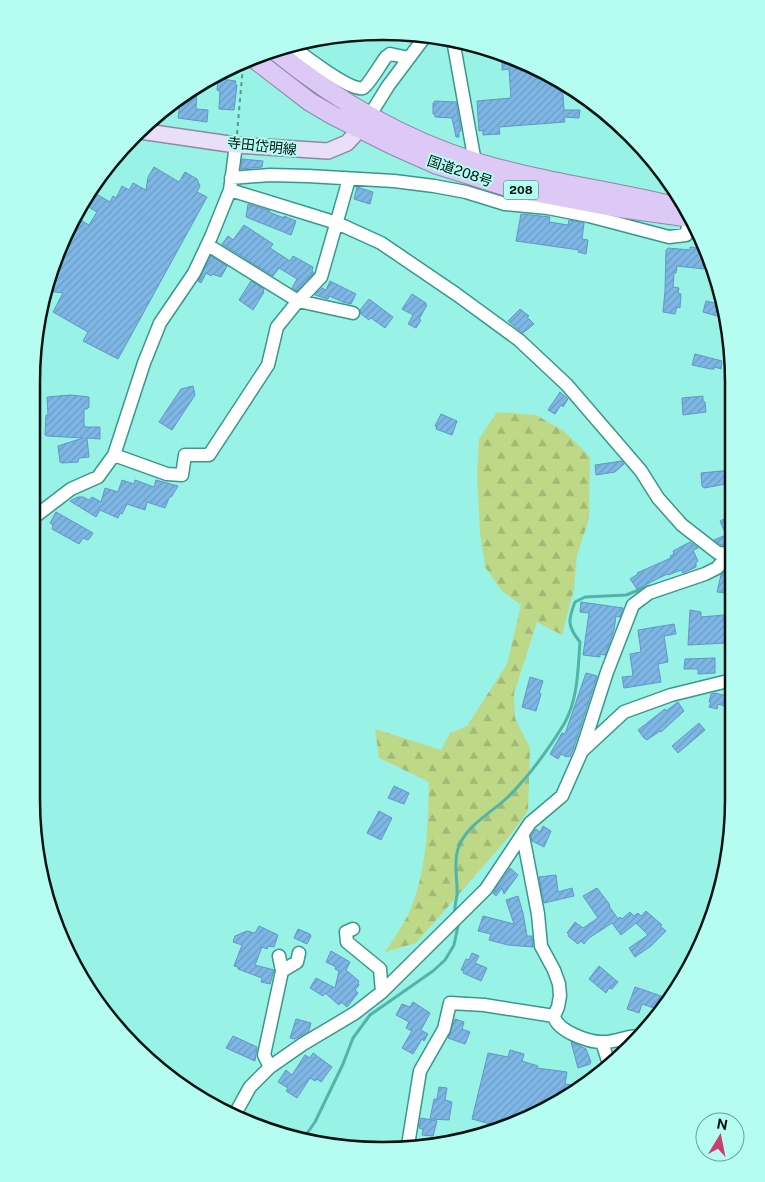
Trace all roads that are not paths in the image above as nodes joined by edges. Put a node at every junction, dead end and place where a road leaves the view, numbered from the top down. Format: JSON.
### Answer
{"nodes":[{"id":1,"x":422,"y":43,"type":"edge"},
{"id":2,"x":454,"y":48,"type":"edge"},
{"id":3,"x":299,"y":51,"type":"edge"},
{"id":4,"x":281,"y":56,"type":"edge"},
{"id":5,"x":410,"y":58,"type":"junction"},
{"id":6,"x":259,"y":63,"type":"edge"},
{"id":7,"x":365,"y":122,"type":"junction"},
{"id":8,"x":149,"y":132,"type":"edge"},
{"id":9,"x":236,"y":145,"type":"junction"},
{"id":10,"x":475,"y":162,"type":"junction"},
{"id":11,"x":349,"y":179,"type":"junction"},
{"id":12,"x":230,"y":184,"type":"junction"},
{"id":13,"x":506,"y":195,"type":"junction"},
{"id":14,"x":680,"y":213,"type":"edge"},
{"id":15,"x":681,"y":214,"type":"edge"},
{"id":16,"x":337,"y":223,"type":"junction"},
{"id":17,"x":208,"y":245,"type":"junction"},
{"id":18,"x":298,"y":301,"type":"junction"},
{"id":19,"x":353,"y":314,"type":"dead end"},
{"id":20,"x":114,"y":456,"type":"junction"},
{"id":21,"x":40,"y":513,"type":"edge"},
{"id":22,"x":725,"y":554,"type":"edge"},
{"id":23,"x":725,"y":560,"type":"edge"},
{"id":24,"x":725,"y":681,"type":"edge"},
{"id":25,"x":581,"y":753,"type":"junction"},
{"id":26,"x":523,"y":836,"type":"junction"},
{"id":27,"x":353,"y":929,"type":"dead end"},
{"id":28,"x":299,"y":954,"type":"dead end"},
{"id":29,"x":279,"y":956,"type":"dead end"},
{"id":30,"x":282,"y":971,"type":"junction"},
{"id":31,"x":382,"y":992,"type":"junction"},
{"id":32,"x":554,"y":1016,"type":"junction"},
{"id":33,"x":629,"y":1038,"type":"edge"},
{"id":34,"x":602,"y":1042,"type":"junction"},
{"id":35,"x":607,"y":1058,"type":"edge"},
{"id":36,"x":270,"y":1067,"type":"junction"},
{"id":37,"x":237,"y":1110,"type":"edge"},
{"id":38,"x":409,"y":1141,"type":"edge"}],
"edges":[{"from":1,"to":5,"type":"street"},
{"from":2,"to":10,"type":"street"},
{"from":3,"to":5,"type":"street"},
{"from":4,"to":7,"type":"highway","name":"国道208号","number":"208"},
{"from":5,"to":7,"type":"street"},
{"from":6,"to":7,"type":"highway","name":"国道208号","number":"208"},
{"from":7,"to":9,"type":"main road","name":"寺田岱明線"},
{"from":7,"to":10,"type":"highway","name":"国道208号","number":"208"},
{"from":7,"to":13,"type":"highway","name":"国道208号","number":"208"},
{"from":8,"to":9,"type":"main road","name":"寺田岱明線"},
{"from":9,"to":12,"type":"street"},
{"from":10,"to":14,"type":"highway","name":"国道208号","number":"208"},
{"from":11,"to":12,"type":"street"},
{"from":11,"to":13,"type":"street"},
{"from":11,"to":16,"type":"street"},
{"from":12,"to":16,"type":"street"},
{"from":12,"to":17,"type":"street"},
{"from":13,"to":15,"type":"highway","name":"国道208号","number":"208"},
{"from":16,"to":18,"type":"street"},
{"from":16,"to":22,"type":"street"},
{"from":17,"to":18,"type":"street"},
{"from":17,"to":20,"type":"street"},
{"from":18,"to":19,"type":"street"},
{"from":18,"to":20,"type":"street"},
{"from":20,"to":21,"type":"street"},
{"from":23,"to":25,"type":"street"},
{"from":24,"to":25,"type":"street"},
{"from":25,"to":26,"type":"street"},
{"from":26,"to":31,"type":"street"},
{"from":26,"to":32,"type":"street"},
{"from":27,"to":31,"type":"street"},
{"from":28,"to":30,"type":"street"},
{"from":29,"to":30,"type":"street"},
{"from":30,"to":36,"type":"street"},
{"from":31,"to":36,"type":"street"},
{"from":32,"to":34,"type":"street"},
{"from":32,"to":38,"type":"street"},
{"from":33,"to":34,"type":"street"},
{"from":34,"to":35,"type":"street"},
{"from":36,"to":37,"type":"street"}]}
